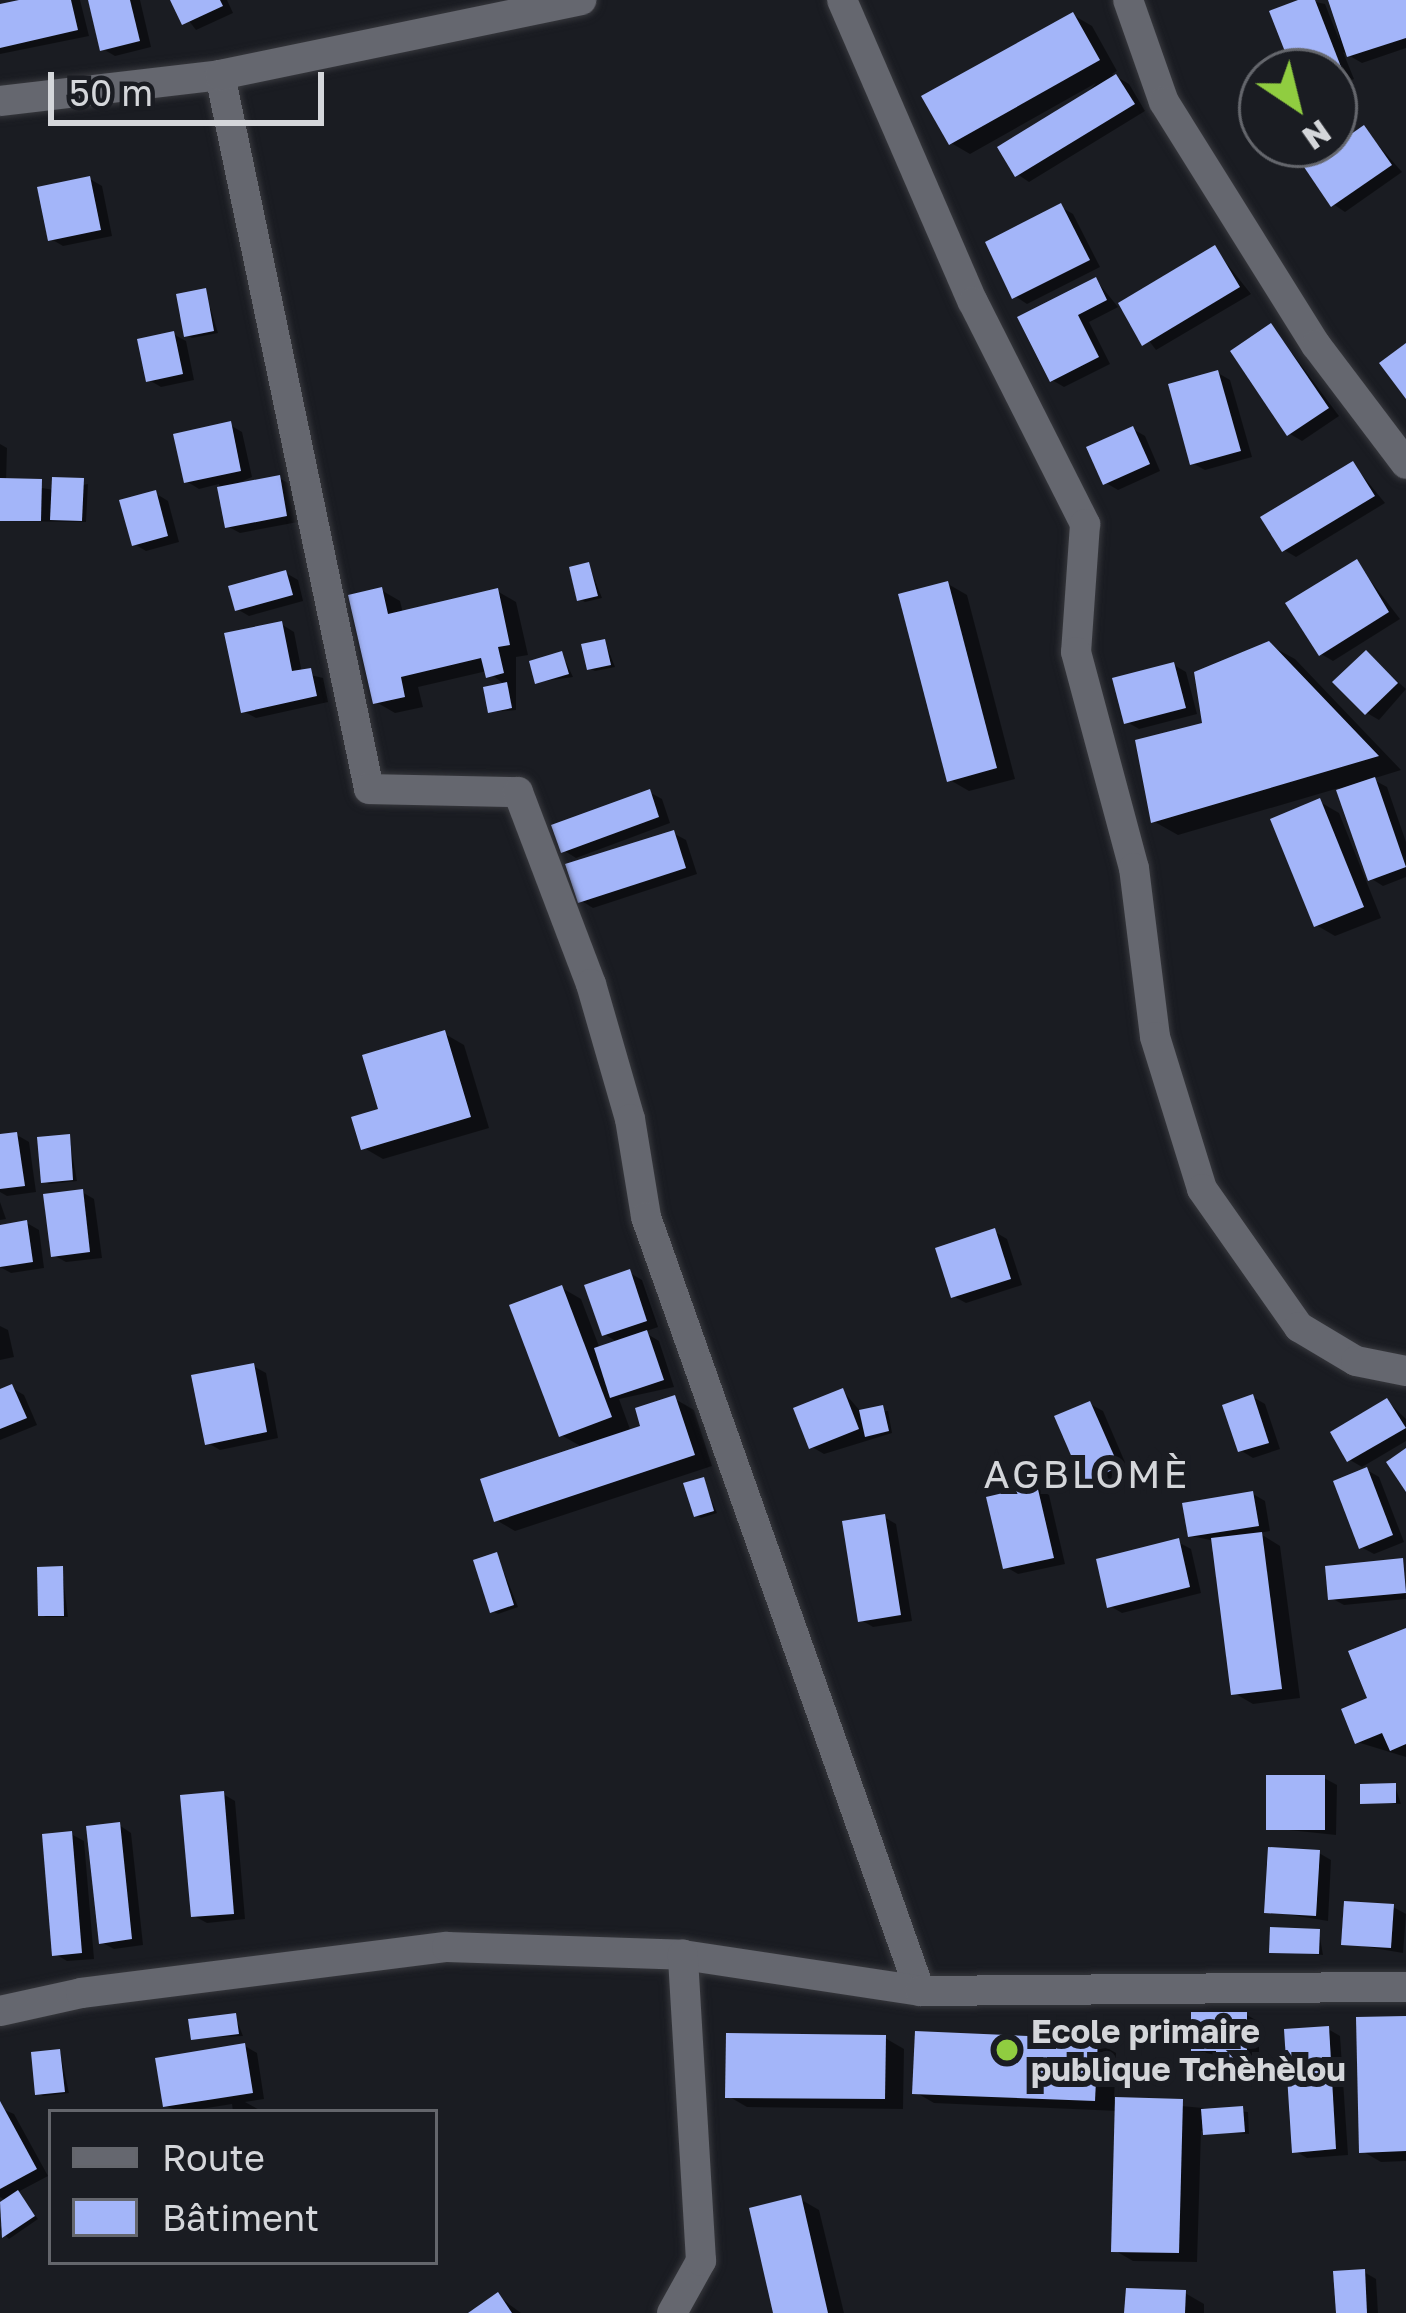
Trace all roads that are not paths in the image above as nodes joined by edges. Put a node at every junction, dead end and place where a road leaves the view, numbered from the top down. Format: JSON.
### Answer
{"nodes":[{"id":1,"x":581,"y":0,"type":"edge"},
{"id":2,"x":842,"y":0,"type":"edge"},
{"id":3,"x":1128,"y":0,"type":"edge"},
{"id":4,"x":220,"y":75,"type":"junction"},
{"id":5,"x":0,"y":101,"type":"edge"},
{"id":6,"x":1406,"y":464,"type":"edge"},
{"id":7,"x":1406,"y":1371,"type":"edge"},
{"id":8,"x":683,"y":1955,"type":"junction"},
{"id":9,"x":1406,"y":1987,"type":"edge"},
{"id":10,"x":920,"y":1991,"type":"junction"},
{"id":11,"x":0,"y":2011,"type":"edge"},
{"id":12,"x":672,"y":2313,"type":"edge"}],
"edges":[{"from":1,"to":4,"type":"street"},
{"from":2,"to":7,"type":"street"},
{"from":3,"to":6,"type":"street"},
{"from":4,"to":5,"type":"street"},
{"from":4,"to":10,"type":"street"},
{"from":8,"to":10,"type":"street"},
{"from":8,"to":11,"type":"street"},
{"from":8,"to":12,"type":"street"},
{"from":9,"to":10,"type":"street"}]}
